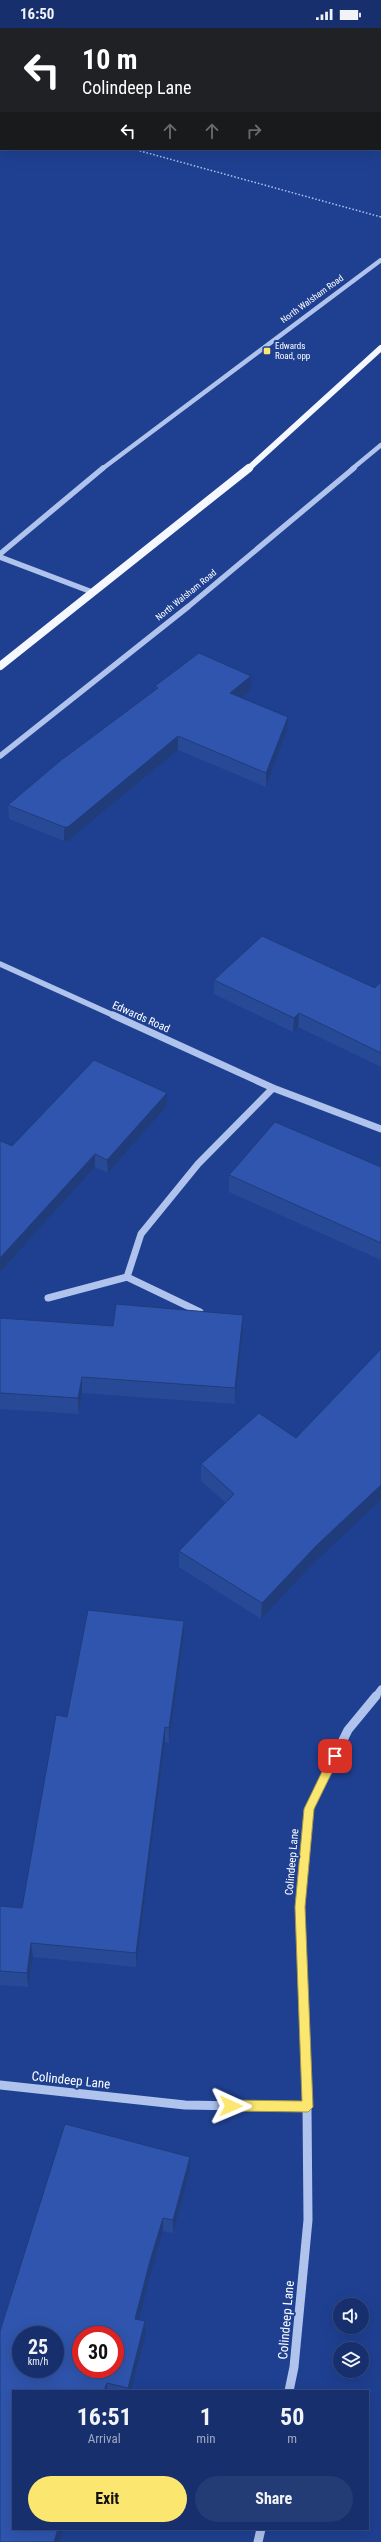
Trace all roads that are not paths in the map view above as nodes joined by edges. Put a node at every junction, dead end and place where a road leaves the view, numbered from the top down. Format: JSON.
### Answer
{"nodes":[{"id":1,"x":381,"y":260,"type":"edge"},
{"id":2,"x":373,"y":267,"type":"junction"},
{"id":3,"x":381,"y":268,"type":"edge"},
{"id":4,"x":381,"y":348,"type":"edge"},
{"id":5,"x":381,"y":445,"type":"edge"},
{"id":6,"x":0,"y":556,"type":"edge"},
{"id":7,"x":92,"y":592,"type":"junction"},
{"id":8,"x":0,"y":666,"type":"edge"},
{"id":9,"x":0,"y":756,"type":"edge"},
{"id":10,"x":0,"y":964,"type":"edge"},
{"id":11,"x":273,"y":1088,"type":"junction"},
{"id":12,"x":381,"y":1129,"type":"edge"},
{"id":13,"x":127,"y":1277,"type":"junction"},
{"id":14,"x":48,"y":1298,"type":"dead end"},
{"id":15,"x":200,"y":1312,"type":"edge"},
{"id":16,"x":381,"y":1689,"type":"edge"},
{"id":17,"x":0,"y":2085,"type":"edge"},
{"id":18,"x":308,"y":2107,"type":"junction"},
{"id":19,"x":289,"y":2390,"type":"edge"},
{"id":20,"x":261,"y":2530,"type":"edge"},
{"id":21,"x":258,"y":2542,"type":"edge"}],
"edges":[{"from":1,"to":2,"type":"street","name":"North Walsham Road"},
{"from":2,"to":3,"type":"street"},
{"from":2,"to":6,"type":"street","name":"North Walsham Road"},
{"from":4,"to":7,"type":"main road"},
{"from":5,"to":9,"type":"street","name":"North Walsham Road"},
{"from":6,"to":7,"type":"street","name":"North Walsham Road"},
{"from":7,"to":8,"type":"main road"},
{"from":10,"to":11,"type":"street","name":"Edwards Road"},
{"from":11,"to":12,"type":"street","name":"Edwards Road"},
{"from":11,"to":13,"type":"street"},
{"from":13,"to":14,"type":"street"},
{"from":13,"to":15,"type":"street"},
{"from":16,"to":18,"type":"street","name":"Colindeep Lane"},
{"from":17,"to":18,"type":"street","name":"Colindeep Lane"},
{"from":18,"to":19,"type":"street","name":"Colindeep Lane"},
{"from":20,"to":21,"type":"street"}]}
